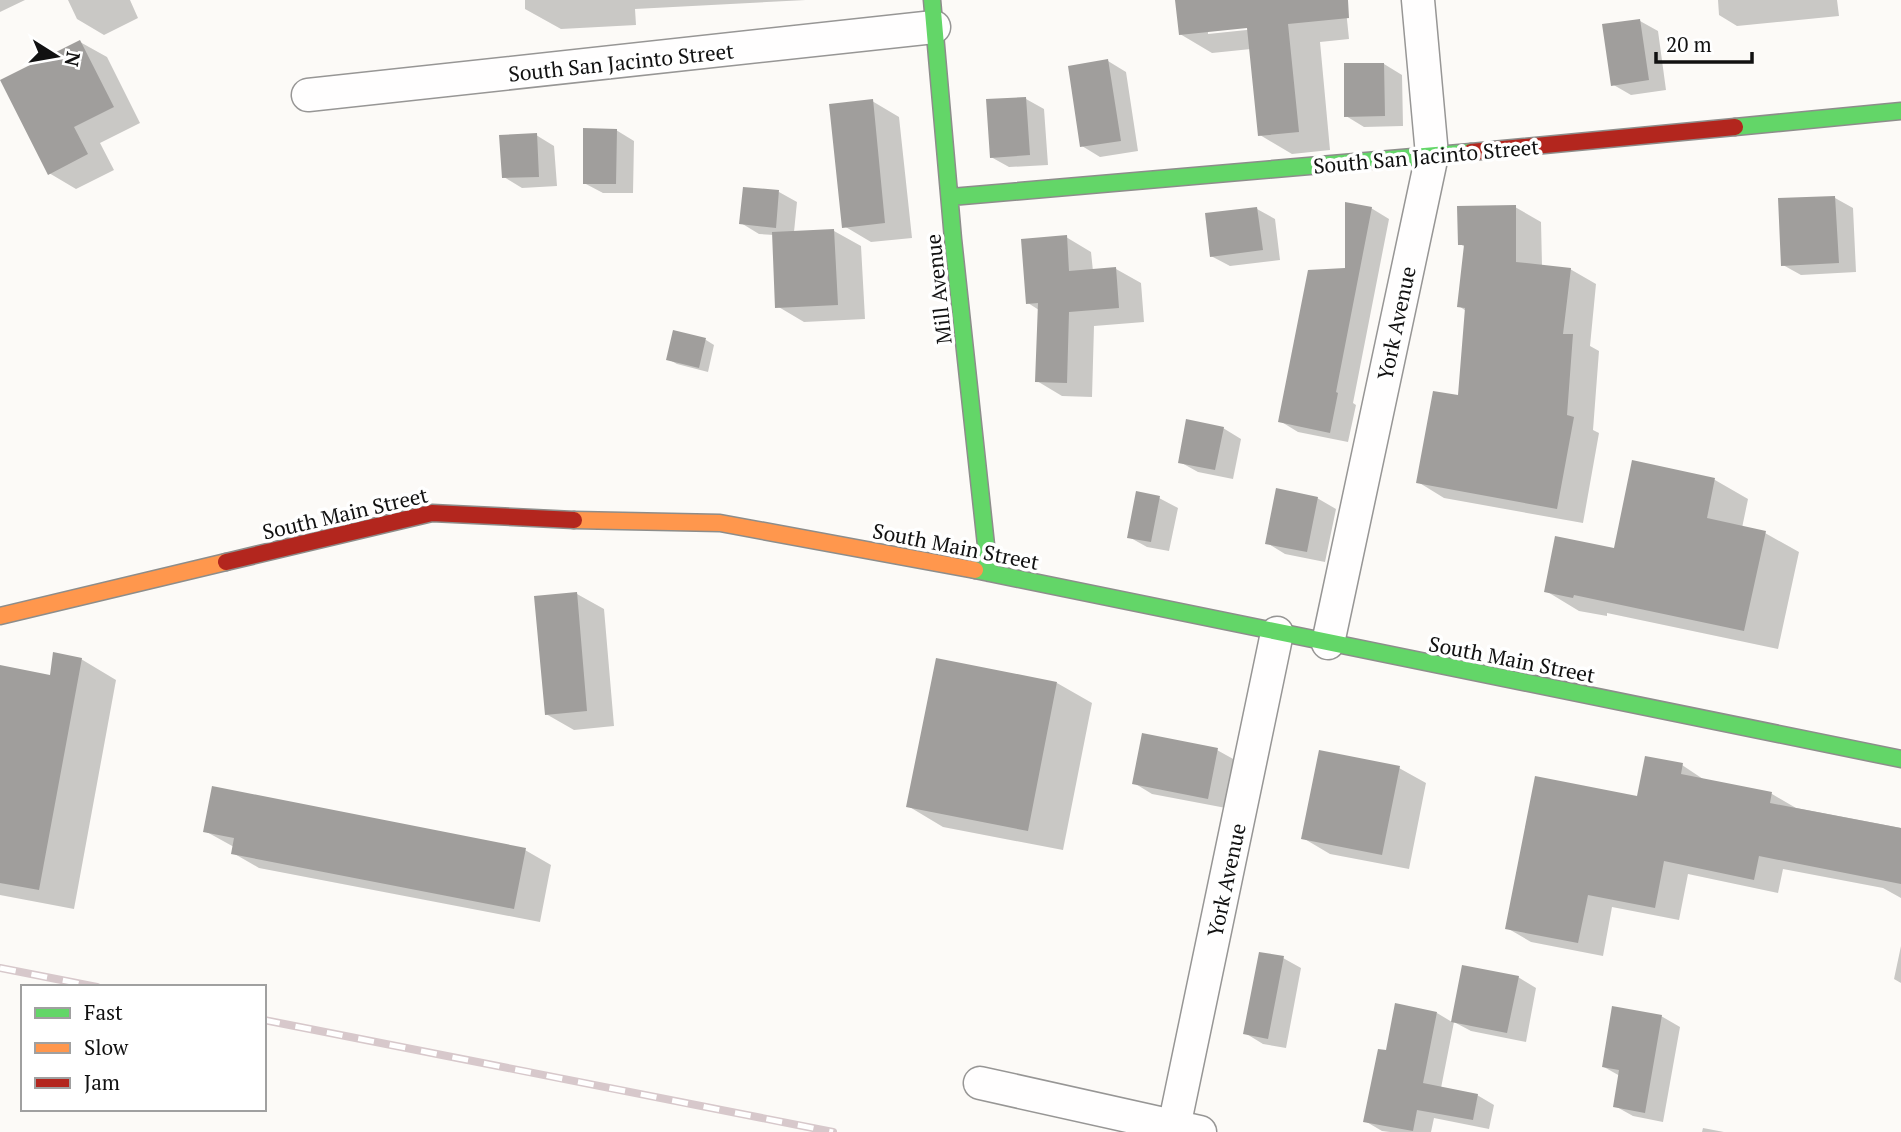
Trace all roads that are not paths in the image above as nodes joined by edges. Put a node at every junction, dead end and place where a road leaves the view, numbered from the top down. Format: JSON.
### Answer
{"nodes":[{"id":1,"x":1418,"y":0,"type":"edge"},
{"id":2,"x":933,"y":13,"type":"edge"},
{"id":3,"x":308,"y":95,"type":"dead end"},
{"id":4,"x":1901,"y":111,"type":"edge"},
{"id":5,"x":1432,"y":155,"type":"junction"},
{"id":6,"x":951,"y":197,"type":"junction"},
{"id":7,"x":989,"y":573,"type":"junction"},
{"id":8,"x":0,"y":616,"type":"edge"},
{"id":9,"x":1277,"y":634,"type":"junction"},
{"id":10,"x":1328,"y":643,"type":"junction"},
{"id":11,"x":1901,"y":759,"type":"edge"},
{"id":12,"x":980,"y":1083,"type":"dead end"},
{"id":13,"x":1187,"y":1129,"type":"edge"}],
"edges":[{"from":1,"to":5,"type":"street","name":"York Avenue"},
{"from":2,"to":3,"type":"street","name":"South San Jacinto Street"},
{"from":2,"to":6,"type":"street","name":"Mill Avenue"},
{"from":4,"to":5,"type":"street","name":"South San Jacinto Street"},
{"from":5,"to":6,"type":"street","name":"South San Jacinto Street"},
{"from":5,"to":10,"type":"street","name":"York Avenue"},
{"from":6,"to":7,"type":"street","name":"Mill Avenue"},
{"from":7,"to":8,"type":"street","name":"South Main Street"},
{"from":7,"to":9,"type":"street","name":"South Main Street"},
{"from":9,"to":10,"type":"street","name":"South Main Street"},
{"from":9,"to":13,"type":"street","name":"York Avenue"},
{"from":10,"to":11,"type":"street","name":"South Main Street"},
{"from":12,"to":13,"type":"street"}]}
